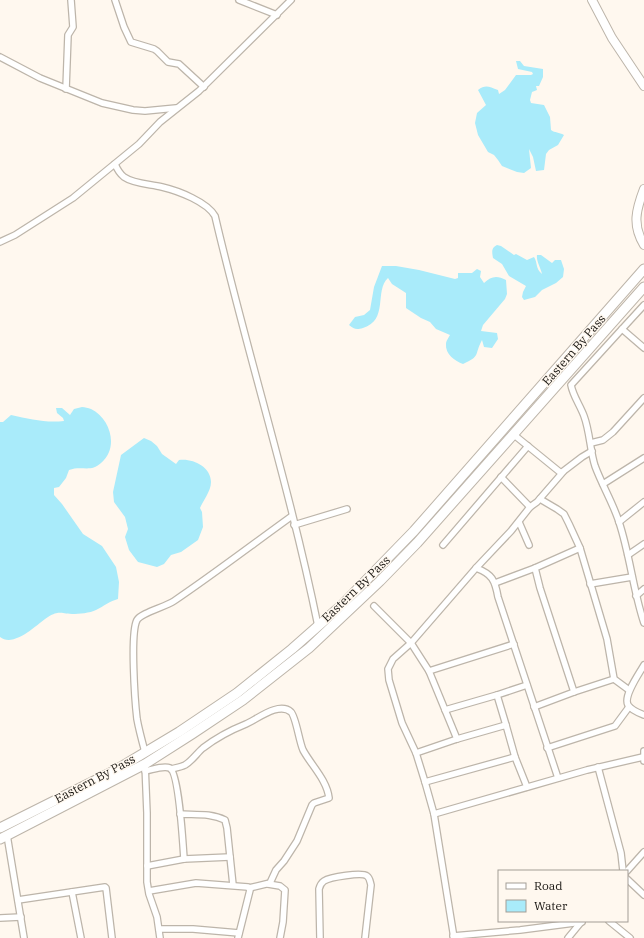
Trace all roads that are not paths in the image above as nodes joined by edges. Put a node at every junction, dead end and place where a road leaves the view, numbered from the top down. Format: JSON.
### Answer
{"nodes":[{"id":1,"x":71,"y":0,"type":"edge"},
{"id":2,"x":115,"y":0,"type":"edge"},
{"id":3,"x":239,"y":0,"type":"edge"},
{"id":4,"x":291,"y":0,"type":"edge"},
{"id":5,"x":592,"y":0,"type":"edge"},
{"id":6,"x":277,"y":15,"type":"junction"},
{"id":7,"x":0,"y":58,"type":"edge"},
{"id":8,"x":644,"y":86,"type":"edge"},
{"id":9,"x":204,"y":87,"type":"junction"},
{"id":10,"x":66,"y":89,"type":"junction"},
{"id":11,"x":178,"y":108,"type":"junction"},
{"id":12,"x":115,"y":164,"type":"junction"},
{"id":13,"x":644,"y":189,"type":"edge"},
{"id":14,"x":0,"y":242,"type":"edge"},
{"id":15,"x":644,"y":245,"type":"edge"},
{"id":16,"x":643,"y":273,"type":"edge"},
{"id":17,"x":644,"y":287,"type":"edge"},
{"id":18,"x":644,"y":305,"type":"edge"},
{"id":19,"x":622,"y":329,"type":"junction"},
{"id":20,"x":644,"y":348,"type":"edge"},
{"id":21,"x":644,"y":398,"type":"edge"},
{"id":22,"x":513,"y":434,"type":"junction"},
{"id":23,"x":591,"y":444,"type":"junction"},
{"id":24,"x":528,"y":446,"type":"junction"},
{"id":25,"x":592,"y":451,"type":"junction"},
{"id":26,"x":644,"y":458,"type":"edge"},
{"id":27,"x":563,"y":472,"type":"junction"},
{"id":28,"x":501,"y":476,"type":"junction"},
{"id":29,"x":603,"y":484,"type":"junction"},
{"id":30,"x":540,"y":498,"type":"junction"},
{"id":31,"x":644,"y":502,"type":"edge"},
{"id":32,"x":530,"y":508,"type":"junction"},
{"id":33,"x":347,"y":509,"type":"dead end"},
{"id":34,"x":292,"y":516,"type":"junction"},
{"id":35,"x":519,"y":522,"type":"junction"},
{"id":36,"x":619,"y":522,"type":"junction"},
{"id":37,"x":294,"y":525,"type":"junction"},
{"id":38,"x":644,"y":544,"type":"edge"},
{"id":39,"x":443,"y":545,"type":"dead end"},
{"id":40,"x":529,"y":545,"type":"dead end"},
{"id":41,"x":580,"y":548,"type":"junction"},
{"id":42,"x":628,"y":555,"type":"junction"},
{"id":43,"x":476,"y":568,"type":"junction"},
{"id":44,"x":535,"y":568,"type":"junction"},
{"id":45,"x":632,"y":577,"type":"junction"},
{"id":46,"x":495,"y":583,"type":"junction"},
{"id":47,"x":590,"y":584,"type":"junction"},
{"id":48,"x":644,"y":589,"type":"edge"},
{"id":49,"x":636,"y":596,"type":"junction"},
{"id":50,"x":374,"y":606,"type":"dead end"},
{"id":51,"x":644,"y":623,"type":"edge"},
{"id":52,"x":318,"y":626,"type":"junction"},
{"id":53,"x":411,"y":643,"type":"junction"},
{"id":54,"x":514,"y":644,"type":"junction"},
{"id":55,"x":644,"y":665,"type":"edge"},
{"id":56,"x":429,"y":671,"type":"junction"},
{"id":57,"x":637,"y":677,"type":"junction"},
{"id":58,"x":614,"y":679,"type":"junction"},
{"id":59,"x":644,"y":680,"type":"edge"},
{"id":60,"x":527,"y":685,"type":"junction"},
{"id":61,"x":629,"y":690,"type":"junction"},
{"id":62,"x":574,"y":692,"type":"junction"},
{"id":63,"x":497,"y":695,"type":"junction"},
{"id":64,"x":534,"y":707,"type":"junction"},
{"id":65,"x":629,"y":707,"type":"junction"},
{"id":66,"x":445,"y":710,"type":"junction"},
{"id":67,"x":644,"y":715,"type":"edge"},
{"id":68,"x":506,"y":725,"type":"junction"},
{"id":69,"x":457,"y":739,"type":"junction"},
{"id":70,"x":547,"y":748,"type":"junction"},
{"id":71,"x":644,"y":751,"type":"edge"},
{"id":72,"x":145,"y":752,"type":"junction"},
{"id":73,"x":416,"y":753,"type":"junction"},
{"id":74,"x":515,"y":756,"type":"junction"},
{"id":75,"x":644,"y":759,"type":"edge"},
{"id":76,"x":598,"y":767,"type":"junction"},
{"id":77,"x":145,"y":768,"type":"junction"},
{"id":78,"x":171,"y":769,"type":"junction"},
{"id":79,"x":558,"y":778,"type":"junction"},
{"id":80,"x":425,"y":782,"type":"junction"},
{"id":81,"x":527,"y":787,"type":"junction"},
{"id":82,"x":180,"y":814,"type":"junction"},
{"id":83,"x":434,"y":814,"type":"junction"},
{"id":84,"x":0,"y":828,"type":"edge"},
{"id":85,"x":4,"y":837,"type":"edge"},
{"id":86,"x":644,"y":852,"type":"edge"},
{"id":87,"x":230,"y":857,"type":"junction"},
{"id":88,"x":184,"y":859,"type":"junction"},
{"id":89,"x":147,"y":866,"type":"junction"},
{"id":90,"x":623,"y":870,"type":"edge"},
{"id":91,"x":628,"y":870,"type":"edge"},
{"id":92,"x":628,"y":880,"type":"edge"},
{"id":93,"x":268,"y":884,"type":"junction"},
{"id":94,"x":232,"y":885,"type":"junction"},
{"id":95,"x":249,"y":888,"type":"junction"},
{"id":96,"x":149,"y":891,"type":"junction"},
{"id":97,"x":72,"y":892,"type":"junction"},
{"id":98,"x":644,"y":895,"type":"edge"},
{"id":99,"x":18,"y":900,"type":"junction"},
{"id":100,"x":21,"y":917,"type":"junction"},
{"id":101,"x":0,"y":918,"type":"edge"},
{"id":102,"x":575,"y":922,"type":"edge"},
{"id":103,"x":581,"y":922,"type":"edge"},
{"id":104,"x":610,"y":922,"type":"edge"},
{"id":105,"x":159,"y":929,"type":"junction"},
{"id":106,"x":520,"y":930,"type":"junction"},
{"id":107,"x":239,"y":935,"type":"edge"},
{"id":108,"x":454,"y":937,"type":"edge"},
{"id":109,"x":24,"y":938,"type":"edge"},
{"id":110,"x":81,"y":938,"type":"edge"},
{"id":111,"x":112,"y":938,"type":"edge"},
{"id":112,"x":160,"y":938,"type":"edge"},
{"id":113,"x":280,"y":938,"type":"edge"},
{"id":114,"x":320,"y":938,"type":"edge"},
{"id":115,"x":365,"y":938,"type":"edge"},
{"id":116,"x":521,"y":938,"type":"edge"},
{"id":117,"x":568,"y":938,"type":"edge"},
{"id":118,"x":630,"y":938,"type":"edge"}],
"edges":[{"from":1,"to":10,"type":"street"},
{"from":2,"to":9,"type":"street"},
{"from":3,"to":6,"type":"street"},
{"from":4,"to":6,"type":"street"},
{"from":5,"to":8,"type":"street"},
{"from":6,"to":9,"type":"street"},
{"from":7,"to":10,"type":"street"},
{"from":9,"to":11,"type":"street"},
{"from":10,"to":11,"type":"street"},
{"from":11,"to":12,"type":"street"},
{"from":12,"to":14,"type":"street"},
{"from":12,"to":34,"type":"street"},
{"from":13,"to":15,"type":"street"},
{"from":16,"to":52,"type":"main road","name":"Eastern By Pass"},
{"from":17,"to":22,"type":"main road","name":"Eastern By Pass"},
{"from":18,"to":19,"type":"street"},
{"from":19,"to":20,"type":"street"},
{"from":19,"to":23,"type":"street"},
{"from":21,"to":23,"type":"street"},
{"from":22,"to":24,"type":"street"},
{"from":22,"to":77,"type":"main road","name":"Eastern By Pass"},
{"from":23,"to":25,"type":"street"},
{"from":24,"to":27,"type":"street"},
{"from":24,"to":28,"type":"street"},
{"from":25,"to":27,"type":"street"},
{"from":25,"to":29,"type":"street"},
{"from":26,"to":29,"type":"street"},
{"from":27,"to":30,"type":"street"},
{"from":28,"to":32,"type":"street"},
{"from":28,"to":39,"type":"street"},
{"from":29,"to":36,"type":"street"},
{"from":30,"to":32,"type":"street"},
{"from":30,"to":41,"type":"street"},
{"from":31,"to":36,"type":"street"},
{"from":32,"to":35,"type":"street"},
{"from":33,"to":37,"type":"street"},
{"from":34,"to":37,"type":"street"},
{"from":34,"to":72,"type":"street"},
{"from":35,"to":40,"type":"street"},
{"from":35,"to":43,"type":"street"},
{"from":36,"to":42,"type":"street"},
{"from":37,"to":52,"type":"street"},
{"from":38,"to":42,"type":"street"},
{"from":41,"to":44,"type":"street"},
{"from":41,"to":47,"type":"street"},
{"from":42,"to":45,"type":"street"},
{"from":43,"to":46,"type":"street"},
{"from":43,"to":53,"type":"street"},
{"from":44,"to":46,"type":"street"},
{"from":44,"to":62,"type":"street"},
{"from":45,"to":47,"type":"street"},
{"from":45,"to":49,"type":"street"},
{"from":46,"to":54,"type":"street"},
{"from":47,"to":58,"type":"street"},
{"from":48,"to":49,"type":"street"},
{"from":49,"to":51,"type":"street"},
{"from":50,"to":53,"type":"street"},
{"from":52,"to":72,"type":"main road","name":"Eastern By Pass"},
{"from":53,"to":56,"type":"street"},
{"from":53,"to":73,"type":"street"},
{"from":54,"to":56,"type":"street"},
{"from":54,"to":60,"type":"street"},
{"from":55,"to":57,"type":"street"},
{"from":56,"to":66,"type":"street"},
{"from":57,"to":59,"type":"street"},
{"from":57,"to":61,"type":"street"},
{"from":58,"to":61,"type":"street"},
{"from":58,"to":62,"type":"street"},
{"from":60,"to":63,"type":"street"},
{"from":60,"to":64,"type":"street"},
{"from":61,"to":65,"type":"street"},
{"from":62,"to":64,"type":"street"},
{"from":63,"to":66,"type":"street"},
{"from":63,"to":68,"type":"street"},
{"from":64,"to":70,"type":"street"},
{"from":65,"to":67,"type":"street"},
{"from":65,"to":70,"type":"street"},
{"from":66,"to":69,"type":"street"},
{"from":68,"to":69,"type":"street"},
{"from":68,"to":74,"type":"street"},
{"from":69,"to":73,"type":"street"},
{"from":70,"to":79,"type":"street"},
{"from":71,"to":75,"type":"street"},
{"from":72,"to":84,"type":"main road","name":"Eastern By Pass"},
{"from":73,"to":80,"type":"street"},
{"from":74,"to":80,"type":"street"},
{"from":74,"to":81,"type":"street"},
{"from":75,"to":76,"type":"street"},
{"from":76,"to":79,"type":"street"},
{"from":76,"to":90,"type":"street"},
{"from":77,"to":78,"type":"street"},
{"from":77,"to":85,"type":"main road","name":"Eastern By Pass"},
{"from":77,"to":89,"type":"street"},
{"from":78,"to":82,"type":"street"},
{"from":78,"to":93,"type":"street"},
{"from":79,"to":81,"type":"street"},
{"from":80,"to":83,"type":"street"},
{"from":81,"to":83,"type":"street"},
{"from":82,"to":87,"type":"street"},
{"from":82,"to":88,"type":"street"},
{"from":83,"to":108,"type":"street"},
{"from":85,"to":99,"type":"street"},
{"from":86,"to":91,"type":"street"},
{"from":87,"to":88,"type":"street"},
{"from":87,"to":94,"type":"street"},
{"from":88,"to":89,"type":"street"},
{"from":89,"to":96,"type":"street"},
{"from":92,"to":98,"type":"street"},
{"from":93,"to":95,"type":"street"},
{"from":93,"to":113,"type":"street"},
{"from":94,"to":95,"type":"street"},
{"from":94,"to":96,"type":"street"},
{"from":95,"to":107,"type":"street"},
{"from":96,"to":105,"type":"street"},
{"from":97,"to":99,"type":"street"},
{"from":97,"to":110,"type":"street"},
{"from":97,"to":111,"type":"street"},
{"from":99,"to":100,"type":"street"},
{"from":100,"to":101,"type":"street"},
{"from":100,"to":109,"type":"street"},
{"from":102,"to":106,"type":"street"},
{"from":103,"to":117,"type":"street"},
{"from":104,"to":118,"type":"street"},
{"from":105,"to":107,"type":"street"},
{"from":105,"to":112,"type":"street"},
{"from":106,"to":108,"type":"street"},
{"from":106,"to":116,"type":"street"},
{"from":114,"to":115,"type":"street"}]}
